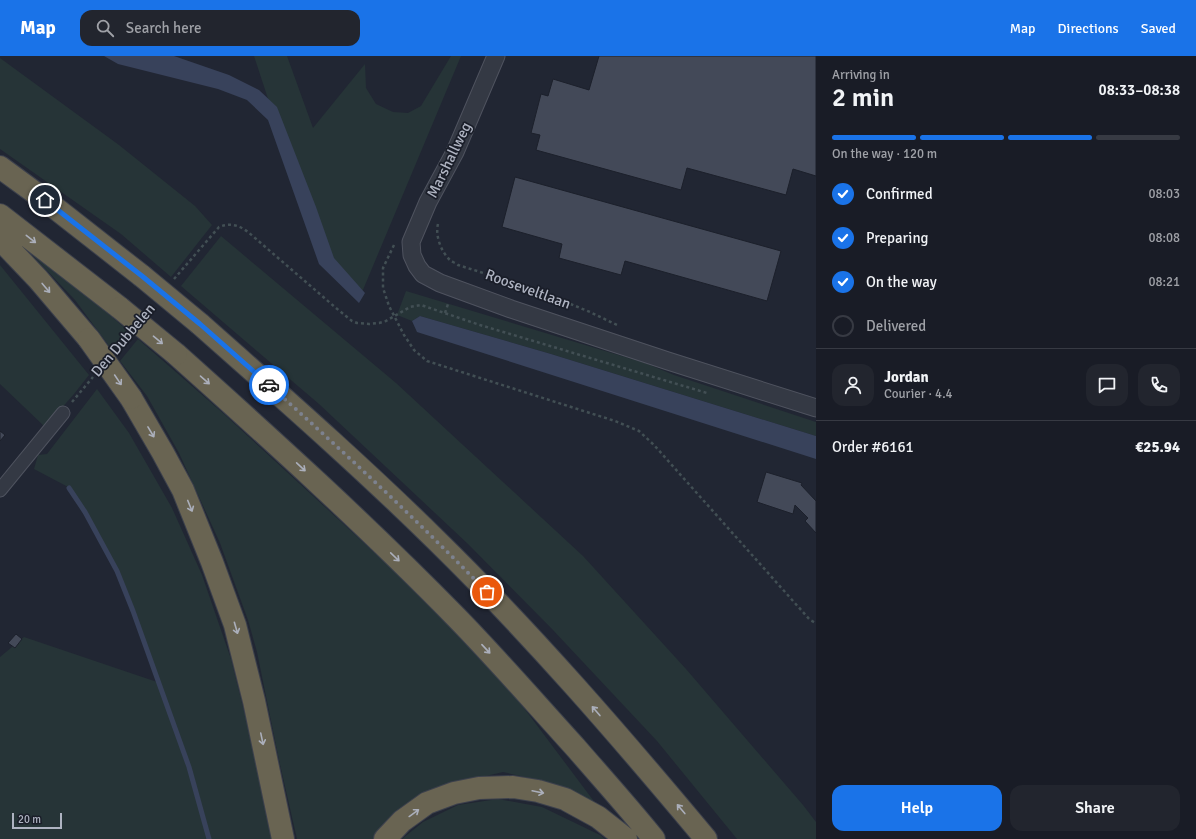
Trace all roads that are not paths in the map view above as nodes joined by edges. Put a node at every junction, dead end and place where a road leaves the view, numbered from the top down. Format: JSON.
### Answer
{"nodes":[{"id":1,"x":496,"y":56,"type":"edge"},
{"id":2,"x":0,"y":167,"type":"edge"},
{"id":3,"x":0,"y":215,"type":"edge"},
{"id":4,"x":0,"y":239,"type":"edge"},
{"id":5,"x":417,"y":266,"type":"joint"},
{"id":6,"x":816,"y":408,"type":"edge"},
{"id":7,"x":63,"y":413,"type":"road end"},
{"id":8,"x":0,"y":490,"type":"edge"},
{"id":9,"x":283,"y":839,"type":"edge"},
{"id":10,"x":385,"y":839,"type":"edge"},
{"id":11,"x":626,"y":839,"type":"edge"},
{"id":12,"x":654,"y":839,"type":"edge"},
{"id":13,"x":706,"y":839,"type":"edge"}],
"edges":[{"from":1,"to":5,"type":"street","name":"Marshallweg"},
{"from":13,"to":2,"type":"highway","one_way":true,"bridge":true},
{"from":3,"to":12,"type":"highway","one_way":true,"bridge":true},
{"from":4,"to":9,"type":"highway","one_way":true,"bridge":true},
{"from":5,"to":6,"type":"street","name":"Rooseveltlaan"},
{"from":7,"to":8,"type":"street"},
{"from":10,"to":11,"type":"highway","one_way":true}]}
